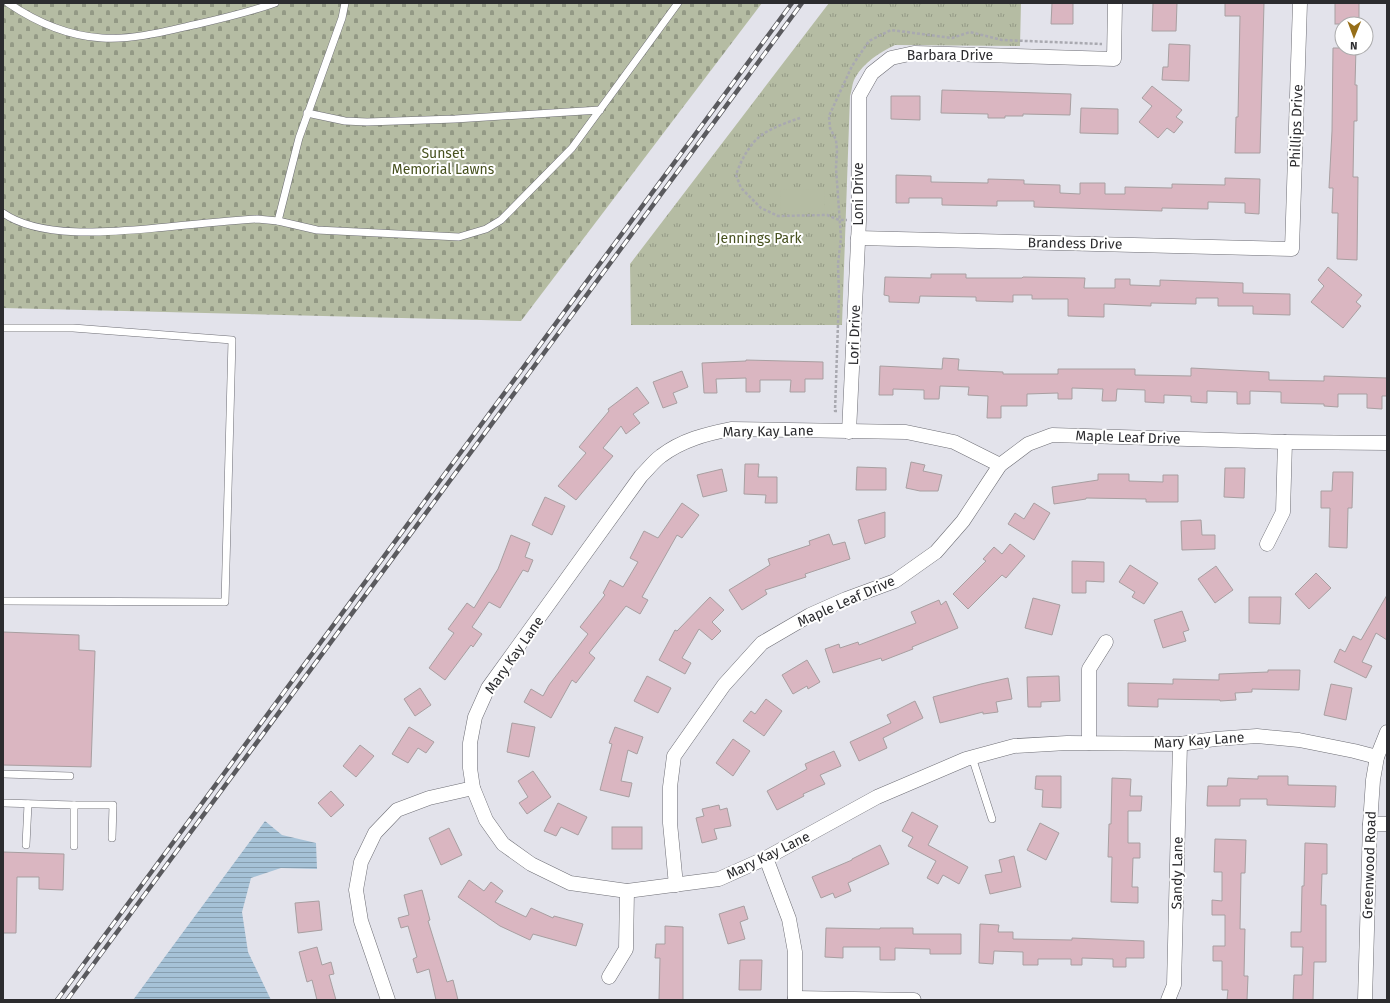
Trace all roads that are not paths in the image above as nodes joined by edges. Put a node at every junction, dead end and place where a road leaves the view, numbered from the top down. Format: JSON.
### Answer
{"nodes":[{"id":1,"x":8,"y":3,"type":"edge"},
{"id":2,"x":275,"y":3,"type":"edge"},
{"id":3,"x":345,"y":3,"type":"edge"},
{"id":4,"x":678,"y":3,"type":"edge"},
{"id":5,"x":1115,"y":3,"type":"edge"},
{"id":6,"x":1300,"y":3,"type":"edge"},
{"id":7,"x":600,"y":110,"type":"junction"},
{"id":8,"x":307,"y":113,"type":"junction"},
{"id":9,"x":858,"y":151,"type":"joint"},
{"id":10,"x":3,"y":214,"type":"edge"},
{"id":11,"x":278,"y":221,"type":"junction"},
{"id":12,"x":858,"y":238,"type":"junction"},
{"id":13,"x":1292,"y":249,"type":"joint"},
{"id":14,"x":3,"y":328,"type":"edge"},
{"id":15,"x":849,"y":432,"type":"junction"},
{"id":16,"x":1285,"y":442,"type":"junction"},
{"id":17,"x":1387,"y":443,"type":"edge"},
{"id":18,"x":1000,"y":465,"type":"junction"},
{"id":19,"x":1267,"y":544,"type":"dead end"},
{"id":20,"x":3,"y":601,"type":"edge"},
{"id":21,"x":1106,"y":642,"type":"dead end"},
{"id":22,"x":1387,"y":732,"type":"edge"},
{"id":23,"x":1089,"y":743,"type":"junction"},
{"id":24,"x":1180,"y":744,"type":"junction"},
{"id":25,"x":1377,"y":757,"type":"junction"},
{"id":26,"x":972,"y":758,"type":"junction"},
{"id":27,"x":3,"y":774,"type":"edge"},
{"id":28,"x":70,"y":776,"type":"dead end"},
{"id":29,"x":473,"y":788,"type":"junction"},
{"id":30,"x":3,"y":803,"type":"edge"},
{"id":31,"x":28,"y":804,"type":"junction"},
{"id":32,"x":74,"y":805,"type":"junction"},
{"id":33,"x":992,"y":819,"type":"dead end"},
{"id":34,"x":1370,"y":824,"type":"junction"},
{"id":35,"x":1387,"y":824,"type":"edge"},
{"id":36,"x":112,"y":838,"type":"dead end"},
{"id":37,"x":26,"y":845,"type":"dead end"},
{"id":38,"x":74,"y":846,"type":"dead end"},
{"id":39,"x":766,"y":858,"type":"junction"},
{"id":40,"x":676,"y":885,"type":"junction"},
{"id":41,"x":627,"y":891,"type":"junction"},
{"id":42,"x":609,"y":977,"type":"dead end"},
{"id":43,"x":795,"y":999,"type":"edge"},
{"id":44,"x":388,"y":1000,"type":"edge"},
{"id":45,"x":914,"y":1000,"type":"edge"},
{"id":46,"x":1168,"y":1000,"type":"edge"},
{"id":47,"x":1365,"y":1000,"type":"edge"}],
"edges":[{"from":1,"to":2,"type":"lane"},
{"from":3,"to":8,"type":"lane"},
{"from":4,"to":7,"type":"lane"},
{"from":5,"to":9,"type":"street","name":"Barbara Drive"},
{"from":6,"to":13,"type":"street","name":"Phillips Drive"},
{"from":7,"to":8,"type":"lane"},
{"from":7,"to":11,"type":"lane"},
{"from":8,"to":11,"type":"lane"},
{"from":9,"to":12,"type":"street","name":"Loni Drive"},
{"from":10,"to":11,"type":"lane"},
{"from":12,"to":13,"type":"street","name":"Brandess Drive"},
{"from":12,"to":15,"type":"street","name":"Lori Drive"},
{"from":14,"to":20,"type":"lane"},
{"from":15,"to":18,"type":"street","name":"Mary Kay Lane"},
{"from":15,"to":29,"type":"street","name":"Mary Kay Lane"},
{"from":16,"to":17,"type":"street","name":"Maple Leaf Drive"},
{"from":16,"to":18,"type":"street","name":"Maple Leaf Drive"},
{"from":16,"to":19,"type":"street"},
{"from":18,"to":40,"type":"street","name":"Maple Leaf Drive"},
{"from":21,"to":23,"type":"street"},
{"from":22,"to":25,"type":"street","name":"Greenwood Road"},
{"from":23,"to":24,"type":"street","name":"Mary Kay Lane"},
{"from":23,"to":26,"type":"street","name":"Mary Kay Lane"},
{"from":24,"to":25,"type":"street","name":"Mary Kay Lane"},
{"from":24,"to":46,"type":"street","name":"Sandy Lane"},
{"from":25,"to":34,"type":"street","name":"Greenwood Road"},
{"from":26,"to":33,"type":"lane"},
{"from":26,"to":39,"type":"street","name":"Mary Kay Lane"},
{"from":27,"to":28,"type":"lane"},
{"from":29,"to":41,"type":"street","name":"Mary Kay Lane"},
{"from":29,"to":44,"type":"street"},
{"from":30,"to":31,"type":"lane"},
{"from":31,"to":32,"type":"lane"},
{"from":31,"to":37,"type":"lane"},
{"from":32,"to":36,"type":"lane"},
{"from":32,"to":38,"type":"lane"},
{"from":34,"to":35,"type":"street"},
{"from":34,"to":47,"type":"street","name":"Greenwood Road"},
{"from":39,"to":40,"type":"street","name":"Mary Kay Lane"},
{"from":39,"to":43,"type":"street"},
{"from":40,"to":41,"type":"street","name":"Mary Kay Lane"},
{"from":41,"to":42,"type":"street"},
{"from":43,"to":45,"type":"street"}]}
